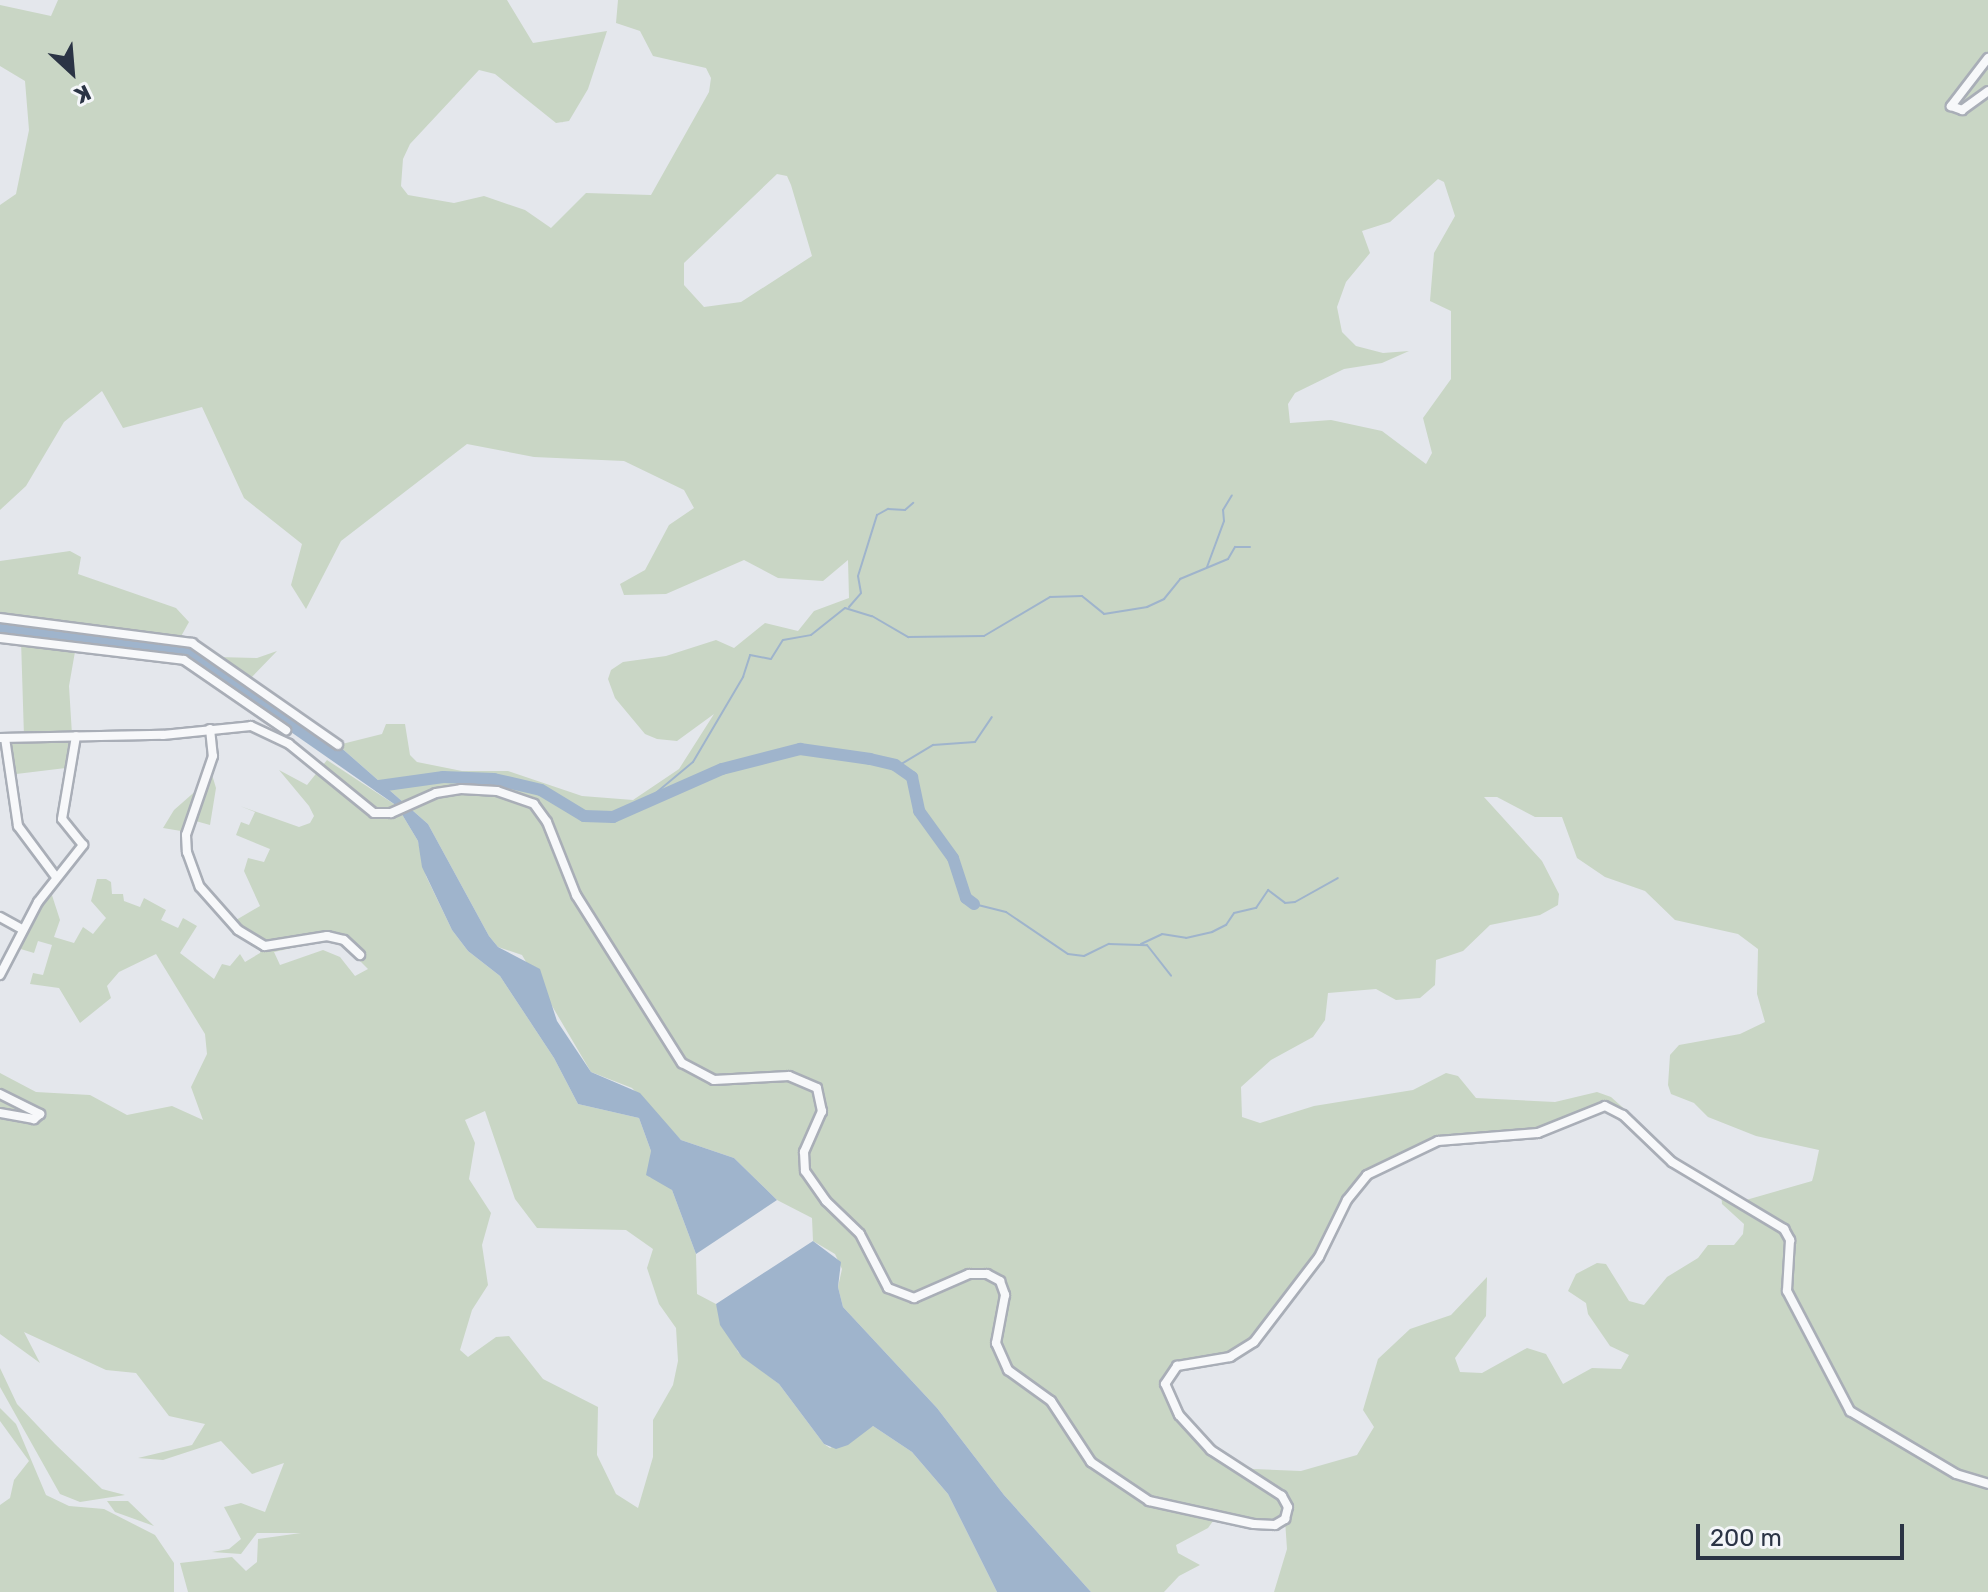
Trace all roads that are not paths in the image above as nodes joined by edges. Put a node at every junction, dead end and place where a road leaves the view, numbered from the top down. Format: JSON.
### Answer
{"nodes":[{"id":1,"x":1988,"y":58,"type":"edge"},
{"id":2,"x":1988,"y":91,"type":"edge"},
{"id":3,"x":0,"y":618,"type":"edge"},
{"id":4,"x":0,"y":638,"type":"edge"},
{"id":5,"x":296,"y":717,"type":"junction"},
{"id":6,"x":210,"y":729,"type":"junction"},
{"id":7,"x":285,"y":732,"type":"junction"},
{"id":8,"x":76,"y":736,"type":"junction"},
{"id":9,"x":2,"y":738,"type":"edge"},
{"id":10,"x":338,"y":745,"type":"dead end"},
{"id":11,"x":56,"y":877,"type":"junction"},
{"id":12,"x":0,"y":917,"type":"edge"},
{"id":13,"x":23,"y":930,"type":"junction"},
{"id":14,"x":360,"y":955,"type":"dead end"},
{"id":15,"x":0,"y":975,"type":"edge"},
{"id":16,"x":0,"y":1094,"type":"edge"},
{"id":17,"x":0,"y":1113,"type":"edge"},
{"id":18,"x":1988,"y":1484,"type":"edge"}],
"edges":[{"from":1,"to":2,"type":"street"},
{"from":3,"to":5,"type":"street"},
{"from":4,"to":7,"type":"street"},
{"from":5,"to":7,"type":"street"},
{"from":5,"to":10,"type":"street"},
{"from":6,"to":7,"type":"street"},
{"from":6,"to":8,"type":"street"},
{"from":6,"to":14,"type":"street"},
{"from":7,"to":18,"type":"street"},
{"from":8,"to":9,"type":"street"},
{"from":8,"to":11,"type":"street"},
{"from":9,"to":11,"type":"street"},
{"from":11,"to":13,"type":"street"},
{"from":12,"to":13,"type":"street"},
{"from":13,"to":15,"type":"street"},
{"from":16,"to":17,"type":"street"}]}
